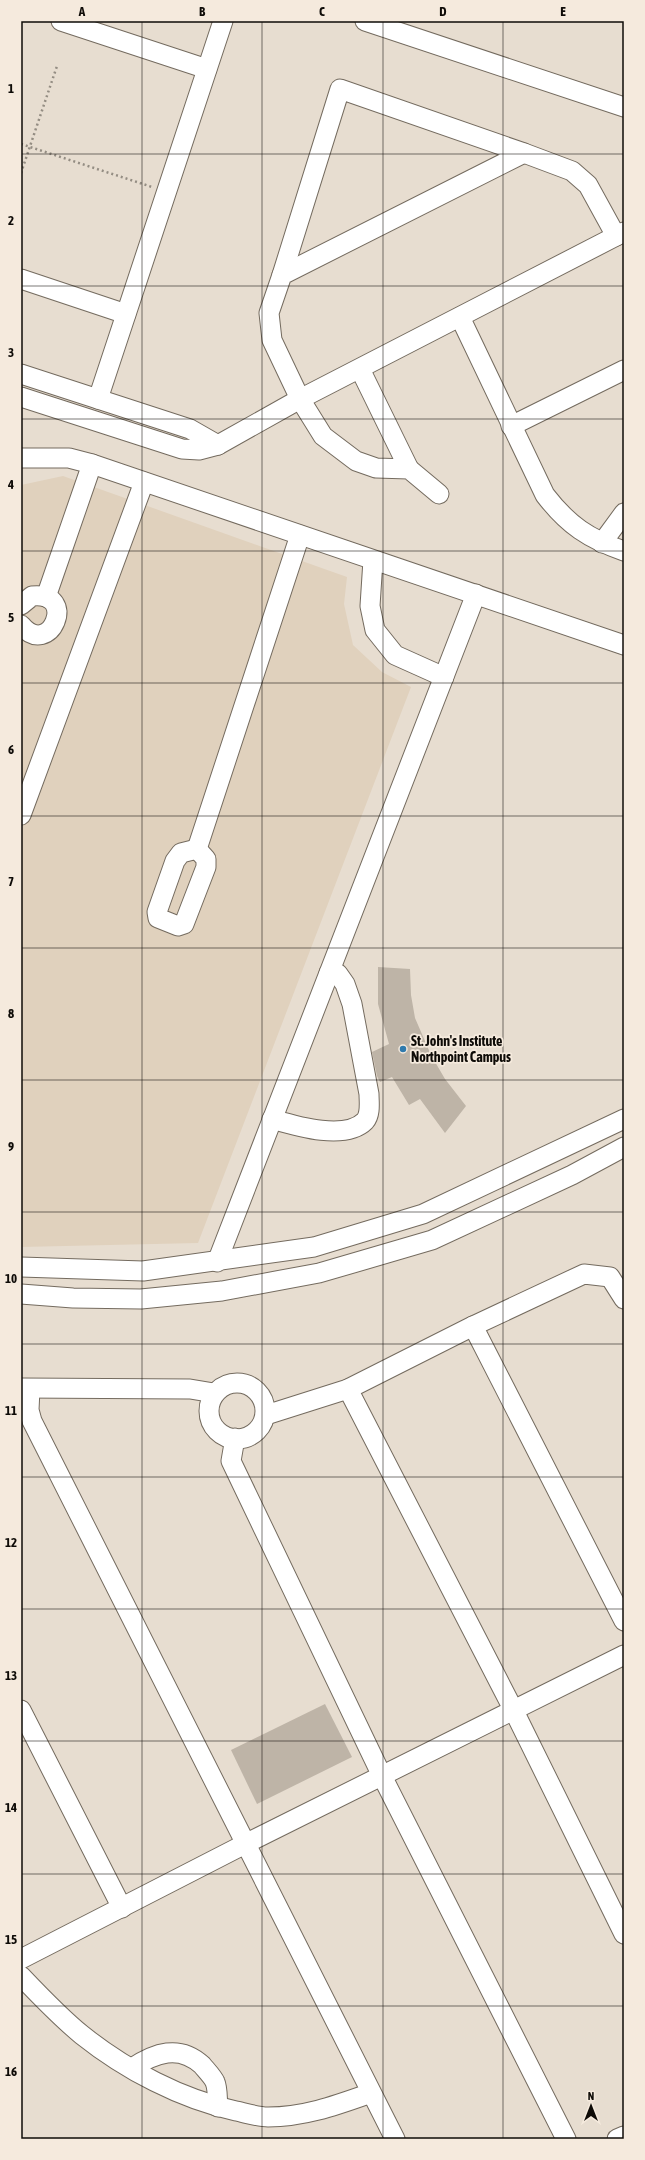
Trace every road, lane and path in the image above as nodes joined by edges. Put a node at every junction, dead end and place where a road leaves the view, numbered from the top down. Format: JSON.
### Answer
{"nodes":[{"id":1,"x":61,"y":21,"type":"edge"},
{"id":2,"x":223,"y":21,"type":"edge"},
{"id":3,"x":365,"y":21,"type":"edge"},
{"id":4,"x":57,"y":66,"type":"dead end"},
{"id":5,"x":207,"y":69,"type":"junction"},
{"id":6,"x":624,"y":107,"type":"edge"},
{"id":7,"x":21,"y":144,"type":"edge"},
{"id":8,"x":30,"y":146,"type":"junction"},
{"id":9,"x":524,"y":152,"type":"junction"},
{"id":10,"x":21,"y":172,"type":"edge"},
{"id":11,"x":167,"y":192,"type":"junction"},
{"id":12,"x":620,"y":234,"type":"edge"},
{"id":13,"x":282,"y":275,"type":"junction"},
{"id":14,"x":21,"y":279,"type":"edge"},
{"id":15,"x":126,"y":314,"type":"junction"},
{"id":16,"x":460,"y":317,"type":"junction"},
{"id":17,"x":360,"y":369,"type":"junction"},
{"id":18,"x":624,"y":370,"type":"edge"},
{"id":19,"x":25,"y":375,"type":"edge"},
{"id":20,"x":22,"y":398,"type":"edge"},
{"id":21,"x":98,"y":399,"type":"junction"},
{"id":22,"x":300,"y":399,"type":"junction"},
{"id":23,"x":157,"y":417,"type":"junction"},
{"id":24,"x":511,"y":426,"type":"junction"},
{"id":25,"x":149,"y":438,"type":"junction"},
{"id":26,"x":218,"y":445,"type":"junction"},
{"id":27,"x":21,"y":458,"type":"edge"},
{"id":28,"x":92,"y":464,"type":"junction"},
{"id":29,"x":409,"y":469,"type":"junction"},
{"id":30,"x":144,"y":482,"type":"junction"},
{"id":31,"x":439,"y":494,"type":"dead end"},
{"id":32,"x":624,"y":513,"type":"edge"},
{"id":33,"x":300,"y":535,"type":"junction"},
{"id":34,"x":602,"y":543,"type":"junction"},
{"id":35,"x":624,"y":551,"type":"edge"},
{"id":36,"x":373,"y":560,"type":"junction"},
{"id":37,"x":476,"y":594,"type":"junction"},
{"id":38,"x":46,"y":597,"type":"junction"},
{"id":39,"x":21,"y":605,"type":"edge"},
{"id":40,"x":21,"y":625,"type":"edge"},
{"id":41,"x":624,"y":645,"type":"edge"},
{"id":42,"x":444,"y":677,"type":"junction"},
{"id":43,"x":21,"y":815,"type":"edge"},
{"id":44,"x":197,"y":849,"type":"dead end"},
{"id":45,"x":329,"y":973,"type":"junction"},
{"id":46,"x":272,"y":1119,"type":"junction"},
{"id":47,"x":624,"y":1119,"type":"edge"},
{"id":48,"x":624,"y":1147,"type":"edge"},
{"id":49,"x":356,"y":1236,"type":"junction"},
{"id":50,"x":363,"y":1261,"type":"junction"},
{"id":51,"x":217,"y":1262,"type":"junction"},
{"id":52,"x":21,"y":1267,"type":"edge"},
{"id":53,"x":21,"y":1294,"type":"edge"},
{"id":54,"x":624,"y":1299,"type":"edge"},
{"id":55,"x":473,"y":1326,"type":"junction"},
{"id":56,"x":26,"y":1388,"type":"edge"},
{"id":57,"x":348,"y":1389,"type":"junction"},
{"id":58,"x":214,"y":1393,"type":"junction"},
{"id":59,"x":266,"y":1415,"type":"junction"},
{"id":60,"x":235,"y":1438,"type":"junction"},
{"id":61,"x":624,"y":1621,"type":"edge"},
{"id":62,"x":624,"y":1655,"type":"edge"},
{"id":63,"x":21,"y":1710,"type":"edge"},
{"id":64,"x":514,"y":1712,"type":"junction"},
{"id":65,"x":382,"y":1776,"type":"junction"},
{"id":66,"x":247,"y":1843,"type":"junction"},
{"id":67,"x":122,"y":1908,"type":"junction"},
{"id":68,"x":624,"y":1934,"type":"edge"},
{"id":69,"x":21,"y":1959,"type":"edge"},
{"id":70,"x":21,"y":1976,"type":"edge"},
{"id":71,"x":132,"y":2068,"type":"junction"},
{"id":72,"x":371,"y":2093,"type":"junction"},
{"id":73,"x":218,"y":2107,"type":"junction"},
{"id":74,"x":624,"y":2136,"type":"edge"},
{"id":75,"x":396,"y":2139,"type":"edge"},
{"id":76,"x":566,"y":2139,"type":"edge"},
{"id":77,"x":617,"y":2139,"type":"edge"}],
"edges":[{"from":1,"to":5,"type":"street"},
{"from":2,"to":5,"type":"street"},
{"from":3,"to":6,"type":"street"},
{"from":4,"to":8,"type":"path"},
{"from":5,"to":11,"type":"street"},
{"from":7,"to":8,"type":"path"},
{"from":8,"to":10,"type":"path"},
{"from":8,"to":11,"type":"path"},
{"from":9,"to":12,"type":"street"},
{"from":9,"to":13,"type":"street"},
{"from":9,"to":13,"type":"street"},
{"from":11,"to":15,"type":"street"},
{"from":12,"to":16,"type":"street"},
{"from":13,"to":22,"type":"street"},
{"from":14,"to":15,"type":"street"},
{"from":15,"to":21,"type":"street"},
{"from":16,"to":17,"type":"street"},
{"from":16,"to":24,"type":"street"},
{"from":17,"to":22,"type":"street"},
{"from":17,"to":29,"type":"street"},
{"from":18,"to":24,"type":"street"},
{"from":19,"to":20,"type":"street"},
{"from":19,"to":21,"type":"street"},
{"from":20,"to":25,"type":"street"},
{"from":21,"to":23,"type":"street"},
{"from":22,"to":26,"type":"street"},
{"from":22,"to":29,"type":"street"},
{"from":23,"to":25,"type":"street"},
{"from":23,"to":26,"type":"street"},
{"from":24,"to":34,"type":"street"},
{"from":25,"to":26,"type":"street"},
{"from":27,"to":28,"type":"street"},
{"from":28,"to":30,"type":"street"},
{"from":28,"to":38,"type":"street"},
{"from":29,"to":31,"type":"street"},
{"from":30,"to":33,"type":"street"},
{"from":30,"to":43,"type":"street"},
{"from":32,"to":34,"type":"street"},
{"from":33,"to":36,"type":"street"},
{"from":33,"to":44,"type":"street"},
{"from":34,"to":35,"type":"street"},
{"from":36,"to":37,"type":"street"},
{"from":36,"to":42,"type":"street"},
{"from":37,"to":41,"type":"street"},
{"from":37,"to":42,"type":"street"},
{"from":38,"to":39,"type":"street"},
{"from":38,"to":40,"type":"street"},
{"from":42,"to":45,"type":"street"},
{"from":45,"to":46,"type":"street"},
{"from":45,"to":46,"type":"street"},
{"from":46,"to":51,"type":"street"},
{"from":47,"to":49,"type":"street"},
{"from":48,"to":50,"type":"street"},
{"from":49,"to":50,"type":"street"},
{"from":49,"to":51,"type":"street"},
{"from":50,"to":53,"type":"street"},
{"from":51,"to":52,"type":"street"},
{"from":54,"to":55,"type":"street"},
{"from":55,"to":57,"type":"street"},
{"from":55,"to":61,"type":"street"},
{"from":56,"to":58,"type":"street"},
{"from":56,"to":66,"type":"street"},
{"from":57,"to":59,"type":"street"},
{"from":57,"to":64,"type":"street"},
{"from":58,"to":59,"type":"street"},
{"from":58,"to":60,"type":"street"},
{"from":59,"to":60,"type":"street"},
{"from":60,"to":65,"type":"street"},
{"from":62,"to":64,"type":"street"},
{"from":63,"to":67,"type":"street"},
{"from":64,"to":65,"type":"street"},
{"from":64,"to":68,"type":"street"},
{"from":65,"to":66,"type":"street"},
{"from":65,"to":76,"type":"street"},
{"from":66,"to":67,"type":"street"},
{"from":66,"to":72,"type":"street"},
{"from":67,"to":69,"type":"street"},
{"from":70,"to":71,"type":"street"},
{"from":71,"to":73,"type":"street"},
{"from":71,"to":73,"type":"street"},
{"from":72,"to":73,"type":"street"},
{"from":72,"to":75,"type":"street"},
{"from":74,"to":77,"type":"street"}]}
